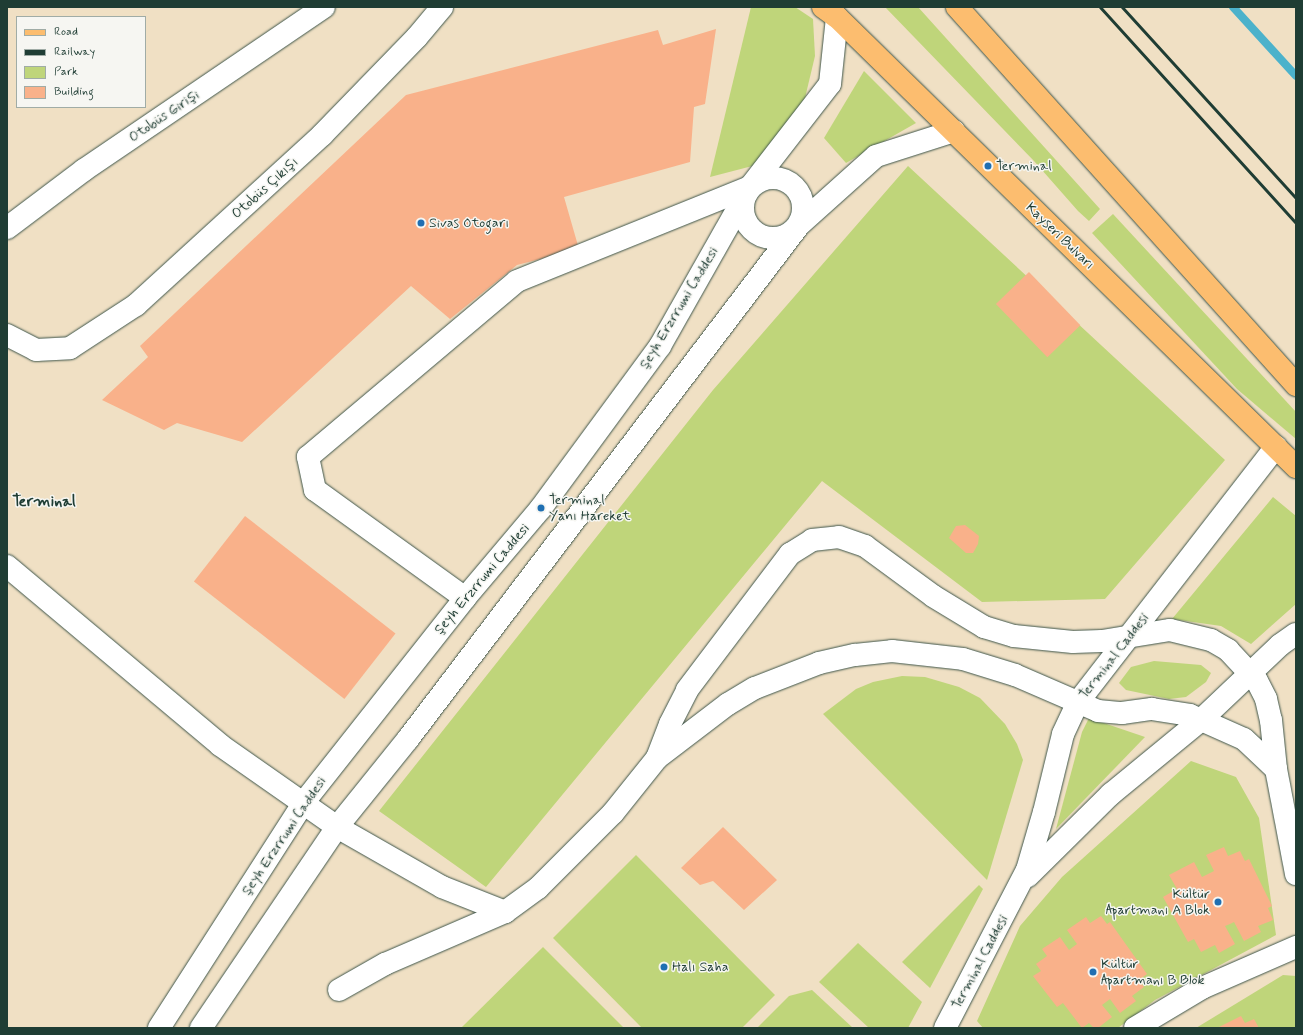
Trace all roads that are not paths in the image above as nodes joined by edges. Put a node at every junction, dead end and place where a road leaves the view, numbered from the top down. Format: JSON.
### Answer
{"nodes":[{"id":1,"x":324,"y":7,"type":"edge"},
{"id":2,"x":442,"y":7,"type":"edge"},
{"id":3,"x":957,"y":7,"type":"edge"},
{"id":4,"x":830,"y":12,"type":"edge"},
{"id":5,"x":954,"y":131,"type":"junction"},
{"id":6,"x":750,"y":187,"type":"junction"},
{"id":7,"x":799,"y":225,"type":"junction"},
{"id":8,"x":7,"y":228,"type":"edge"},
{"id":9,"x":7,"y":335,"type":"edge"},
{"id":10,"x":1296,"y":384,"type":"edge"},
{"id":11,"x":1276,"y":447,"type":"junction"},
{"id":12,"x":1296,"y":467,"type":"edge"},
{"id":13,"x":7,"y":566,"type":"edge"},
{"id":14,"x":465,"y":598,"type":"junction"},
{"id":15,"x":1296,"y":634,"type":"edge"},
{"id":16,"x":1130,"y":636,"type":"junction"},
{"id":17,"x":1251,"y":673,"type":"junction"},
{"id":18,"x":1078,"y":702,"type":"junction"},
{"id":19,"x":1201,"y":720,"type":"junction"},
{"id":20,"x":657,"y":758,"type":"junction"},
{"id":21,"x":1276,"y":769,"type":"junction"},
{"id":22,"x":304,"y":802,"type":"junction"},
{"id":23,"x":338,"y":827,"type":"junction"},
{"id":24,"x":1296,"y":874,"type":"edge"},
{"id":25,"x":1015,"y":897,"type":"junction"},
{"id":26,"x":505,"y":912,"type":"junction"},
{"id":27,"x":1296,"y":946,"type":"edge"},
{"id":28,"x":339,"y":990,"type":"dead end"},
{"id":29,"x":158,"y":1028,"type":"edge"},
{"id":30,"x":201,"y":1028,"type":"edge"},
{"id":31,"x":945,"y":1028,"type":"edge"},
{"id":32,"x":1135,"y":1028,"type":"edge"}],
"edges":[{"from":1,"to":8,"type":"street","name":"Otobüs Girişi"},
{"from":2,"to":9,"type":"street","name":"Otobüs Çıkışı"},
{"from":3,"to":10,"type":"main road"},
{"from":4,"to":5,"type":"main road","name":"Kayseri Bulvarı"},
{"from":4,"to":6,"type":"street","name":"Şeyh Erzrrumi Caddesi"},
{"from":5,"to":7,"type":"street"},
{"from":5,"to":11,"type":"main road","name":"Kayseri Bulvarı"},
{"from":6,"to":7,"type":"street"},
{"from":6,"to":7,"type":"street"},
{"from":6,"to":14,"type":"street","name":"Şeyh Erzrrumi Caddesi"},
{"from":6,"to":14,"type":"street"},
{"from":7,"to":23,"type":"street"},
{"from":11,"to":12,"type":"main road","name":"Kayseri Bulvarı"},
{"from":11,"to":16,"type":"street","name":"Terminal Caddesi"},
{"from":13,"to":22,"type":"street"},
{"from":14,"to":22,"type":"street","name":"Şeyh Erzrrumi Caddesi"},
{"from":15,"to":17,"type":"street","name":"Terminal Caddesi"},
{"from":16,"to":17,"type":"street"},
{"from":16,"to":18,"type":"street","name":"Terminal Caddesi"},
{"from":16,"to":20,"type":"street"},
{"from":17,"to":19,"type":"street","name":"Terminal Caddesi"},
{"from":17,"to":21,"type":"street"},
{"from":18,"to":19,"type":"street"},
{"from":18,"to":20,"type":"street"},
{"from":18,"to":25,"type":"street","name":"Terminal Caddesi"},
{"from":19,"to":21,"type":"street"},
{"from":19,"to":25,"type":"street","name":"Terminal Caddesi"},
{"from":20,"to":26,"type":"street"},
{"from":21,"to":24,"type":"street"},
{"from":22,"to":23,"type":"street"},
{"from":22,"to":29,"type":"street","name":"Şeyh Erzrrumi Caddesi"},
{"from":23,"to":26,"type":"street"},
{"from":23,"to":30,"type":"street"},
{"from":25,"to":31,"type":"street","name":"Terminal Caddesi"},
{"from":26,"to":28,"type":"street"},
{"from":27,"to":32,"type":"street"}]}
